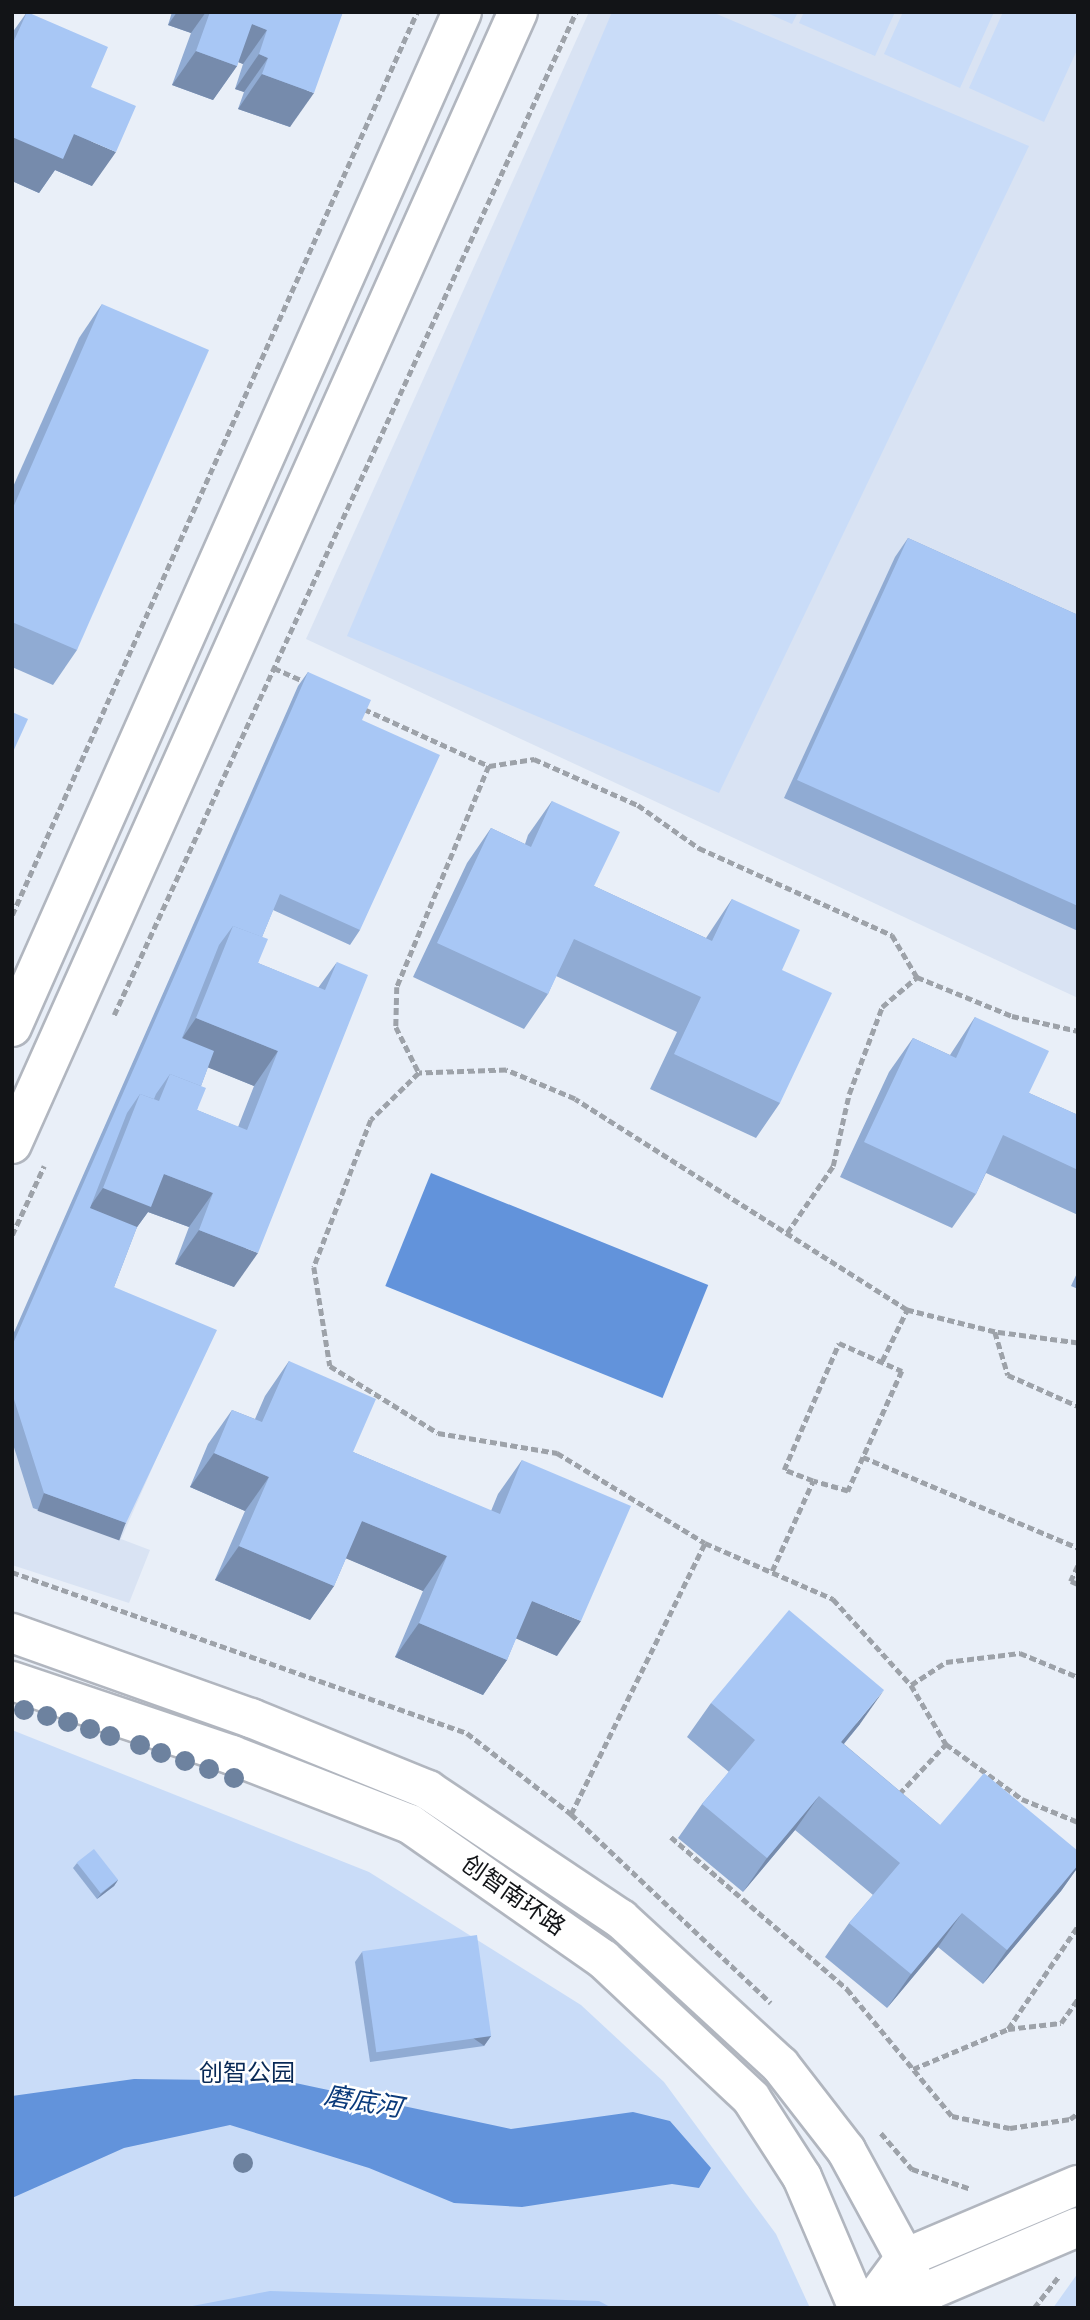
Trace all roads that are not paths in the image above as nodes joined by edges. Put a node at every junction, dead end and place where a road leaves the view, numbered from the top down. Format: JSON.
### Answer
{"nodes":[{"id":1,"x":462,"y":12,"type":"edge"},
{"id":2,"x":518,"y":12,"type":"edge"},
{"id":3,"x":12,"y":1027,"type":"edge"},
{"id":4,"x":12,"y":1144,"type":"edge"},
{"id":5,"x":12,"y":1633,"type":"edge"},
{"id":6,"x":12,"y":1681,"type":"edge"},
{"id":7,"x":1078,"y":2185,"type":"edge"},
{"id":8,"x":1078,"y":2227,"type":"edge"},
{"id":9,"x":905,"y":2258,"type":"junction"},
{"id":10,"x":910,"y":2304,"type":"edge"},
{"id":11,"x":858,"y":2308,"type":"edge"},
{"id":12,"x":868,"y":2308,"type":"edge"}],
"edges":[{"from":1,"to":3,"type":"street"},
{"from":2,"to":4,"type":"street"},
{"from":5,"to":9,"type":"street"},
{"from":6,"to":11,"type":"street","name":"创智南环路"},
{"from":7,"to":9,"type":"street"},
{"from":8,"to":10,"type":"street"},
{"from":9,"to":10,"type":"street"},
{"from":9,"to":12,"type":"street"}]}
